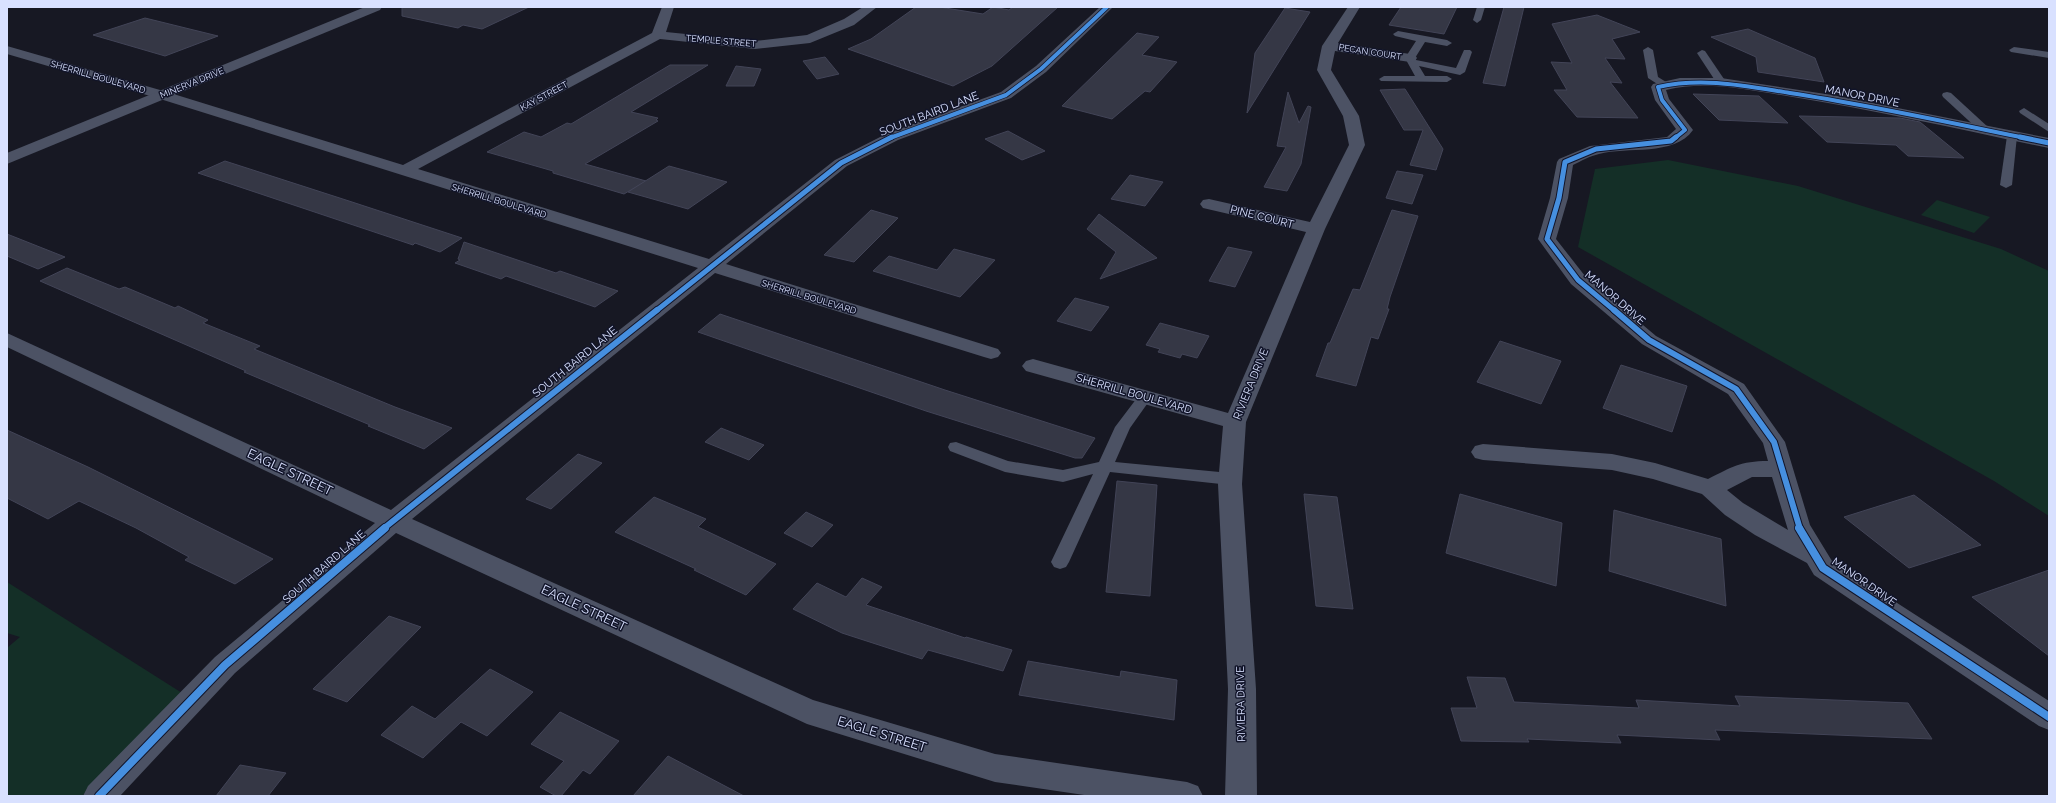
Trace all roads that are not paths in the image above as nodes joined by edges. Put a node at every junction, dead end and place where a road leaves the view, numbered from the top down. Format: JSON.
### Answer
{"nodes":[{"id":1,"x":376,"y":7,"type":"edge"},
{"id":2,"x":668,"y":7,"type":"edge"},
{"id":3,"x":871,"y":7,"type":"edge"},
{"id":4,"x":1107,"y":7,"type":"edge"},
{"id":5,"x":1354,"y":7,"type":"edge"},
{"id":6,"x":1481,"y":7,"type":"edge"},
{"id":7,"x":1477,"y":20,"type":"dead end"},
{"id":8,"x":1398,"y":34,"type":"dead end"},
{"id":9,"x":658,"y":35,"type":"junction"},
{"id":10,"x":1422,"y":39,"type":"junction"},
{"id":11,"x":1447,"y":43,"type":"dead end"},
{"id":12,"x":1330,"y":46,"type":"junction"},
{"id":13,"x":7,"y":50,"type":"edge"},
{"id":14,"x":1648,"y":50,"type":"dead end"},
{"id":15,"x":2014,"y":50,"type":"dead end"},
{"id":16,"x":1467,"y":52,"type":"dead end"},
{"id":17,"x":1702,"y":53,"type":"dead end"},
{"id":18,"x":2049,"y":56,"type":"edge"},
{"id":19,"x":1411,"y":60,"type":"junction"},
{"id":20,"x":1421,"y":78,"type":"junction"},
{"id":21,"x":1384,"y":79,"type":"dead end"},
{"id":22,"x":1447,"y":79,"type":"dead end"},
{"id":23,"x":1721,"y":82,"type":"junction"},
{"id":24,"x":1666,"y":85,"type":"junction"},
{"id":25,"x":162,"y":95,"type":"junction"},
{"id":26,"x":1947,"y":95,"type":"dead end"},
{"id":27,"x":2024,"y":111,"type":"dead end"},
{"id":28,"x":2049,"y":129,"type":"edge"},
{"id":29,"x":1985,"y":130,"type":"junction"},
{"id":30,"x":2012,"y":136,"type":"junction"},
{"id":31,"x":2049,"y":143,"type":"edge"},
{"id":32,"x":7,"y":159,"type":"edge"},
{"id":33,"x":403,"y":170,"type":"junction"},
{"id":34,"x":2006,"y":185,"type":"dead end"},
{"id":35,"x":1209,"y":204,"type":"dead end"},
{"id":36,"x":1316,"y":230,"type":"junction"},
{"id":37,"x":711,"y":267,"type":"junction"},
{"id":38,"x":7,"y":339,"type":"edge"},
{"id":39,"x":991,"y":353,"type":"dead end"},
{"id":40,"x":1033,"y":366,"type":"dead end"},
{"id":41,"x":1145,"y":397,"type":"junction"},
{"id":42,"x":1235,"y":422,"type":"junction"},
{"id":43,"x":956,"y":447,"type":"dead end"},
{"id":44,"x":1483,"y":452,"type":"dead end"},
{"id":45,"x":1105,"y":466,"type":"junction"},
{"id":46,"x":1782,"y":469,"type":"junction"},
{"id":47,"x":1230,"y":479,"type":"junction"},
{"id":48,"x":1710,"y":488,"type":"junction"},
{"id":49,"x":393,"y":521,"type":"junction"},
{"id":50,"x":1816,"y":556,"type":"junction"},
{"id":51,"x":1060,"y":562,"type":"dead end"},
{"id":52,"x":2049,"y":717,"type":"edge"},
{"id":53,"x":99,"y":796,"type":"edge"},
{"id":54,"x":1187,"y":796,"type":"edge"},
{"id":55,"x":1241,"y":796,"type":"edge"}],
"edges":[{"from":1,"to":25,"type":"street","name":"MINERVA DRIVE"},
{"from":2,"to":9,"type":"street"},
{"from":3,"to":9,"type":"street","name":"TEMPLE STREET"},
{"from":4,"to":37,"type":"street","name":"SOUTH BAIRD LANE"},
{"from":5,"to":12,"type":"street","name":"RIVIERA DRIVE"},
{"from":6,"to":7,"type":"lane"},
{"from":8,"to":10,"type":"lane"},
{"from":9,"to":33,"type":"street","name":"KAY STREET"},
{"from":10,"to":11,"type":"lane"},
{"from":10,"to":19,"type":"lane"},
{"from":12,"to":19,"type":"street","name":"PECAN COURT"},
{"from":12,"to":36,"type":"street","name":"RIVIERA DRIVE"},
{"from":13,"to":25,"type":"street","name":"SHERRILL BOULEVARD"},
{"from":14,"to":24,"type":"lane"},
{"from":15,"to":18,"type":"lane"},
{"from":16,"to":19,"type":"lane"},
{"from":17,"to":23,"type":"lane"},
{"from":19,"to":20,"type":"lane"},
{"from":20,"to":21,"type":"lane"},
{"from":20,"to":22,"type":"lane"},
{"from":23,"to":24,"type":"street","name":"MANOR DRIVE"},
{"from":23,"to":29,"type":"street","name":"MANOR DRIVE"},
{"from":24,"to":46,"type":"street","name":"MANOR DRIVE"},
{"from":25,"to":32,"type":"street","name":"MINERVA DRIVE"},
{"from":25,"to":33,"type":"street","name":"SHERRILL BOULEVARD"},
{"from":26,"to":29,"type":"lane"},
{"from":27,"to":28,"type":"lane"},
{"from":29,"to":30,"type":"street","name":"MANOR DRIVE"},
{"from":30,"to":31,"type":"street","name":"MANOR DRIVE"},
{"from":30,"to":34,"type":"lane"},
{"from":33,"to":37,"type":"street","name":"SHERRILL BOULEVARD"},
{"from":35,"to":36,"type":"street","name":"PINE COURT"},
{"from":36,"to":42,"type":"street","name":"RIVIERA DRIVE"},
{"from":37,"to":39,"type":"street","name":"SHERRILL BOULEVARD"},
{"from":37,"to":49,"type":"street","name":"SOUTH BAIRD LANE"},
{"from":38,"to":49,"type":"street","name":"EAGLE STREET"},
{"from":40,"to":41,"type":"street","name":"SHERRILL BOULEVARD"},
{"from":41,"to":42,"type":"street","name":"SHERRILL BOULEVARD"},
{"from":41,"to":45,"type":"lane"},
{"from":42,"to":47,"type":"street","name":"RIVIERA DRIVE"},
{"from":43,"to":45,"type":"lane"},
{"from":44,"to":48,"type":"street"},
{"from":45,"to":47,"type":"lane"},
{"from":45,"to":51,"type":"lane"},
{"from":46,"to":48,"type":"street"},
{"from":46,"to":50,"type":"street","name":"MANOR DRIVE"},
{"from":47,"to":55,"type":"street","name":"RIVIERA DRIVE"},
{"from":48,"to":50,"type":"street"},
{"from":49,"to":53,"type":"street","name":"SOUTH BAIRD LANE"},
{"from":49,"to":54,"type":"street","name":"EAGLE STREET"},
{"from":50,"to":52,"type":"street","name":"MANOR DRIVE"}]}
